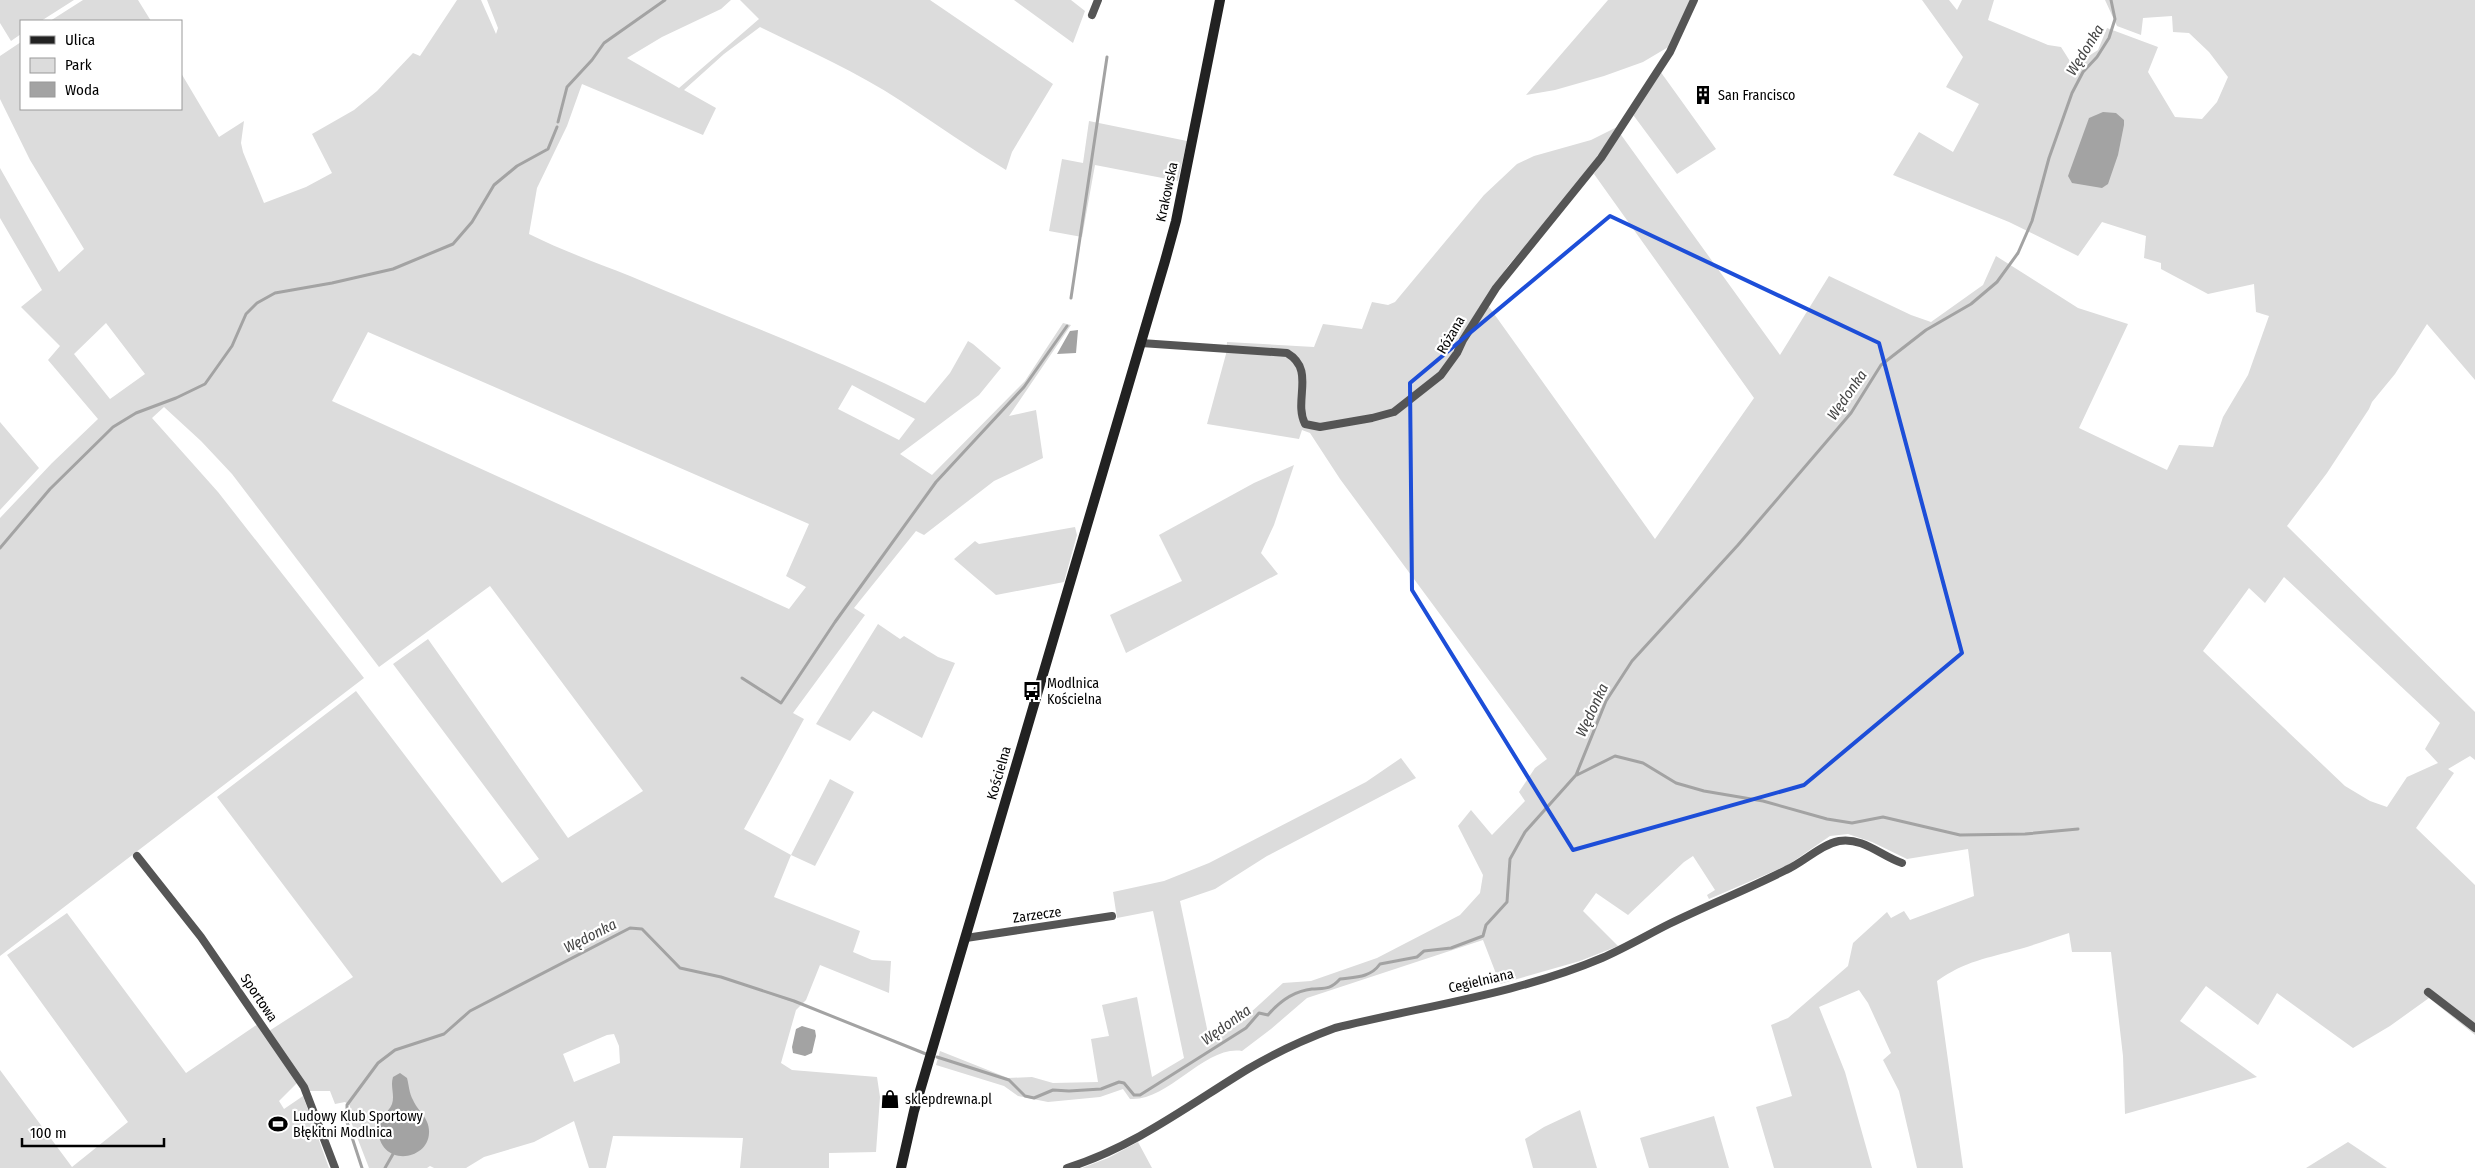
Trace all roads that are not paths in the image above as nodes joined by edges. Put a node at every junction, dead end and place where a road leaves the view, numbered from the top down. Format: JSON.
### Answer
{"nodes":[{"id":1,"x":1098,"y":0,"type":"edge"},
{"id":2,"x":1220,"y":0,"type":"edge"},
{"id":3,"x":1694,"y":0,"type":"edge"},
{"id":4,"x":1092,"y":15,"type":"dead end"},
{"id":5,"x":1141,"y":343,"type":"junction"},
{"id":6,"x":1128,"y":386,"type":"joint"},
{"id":7,"x":137,"y":856,"type":"dead end"},
{"id":8,"x":1902,"y":863,"type":"dead end"},
{"id":9,"x":1112,"y":916,"type":"dead end"},
{"id":10,"x":966,"y":938,"type":"junction"},
{"id":11,"x":2428,"y":992,"type":"dead end"},
{"id":12,"x":2475,"y":1028,"type":"edge"},
{"id":13,"x":335,"y":1168,"type":"edge"},
{"id":14,"x":901,"y":1168,"type":"edge"},
{"id":15,"x":1067,"y":1168,"type":"edge"}],
"edges":[{"from":1,"to":4,"type":"street"},
{"from":2,"to":5,"type":"street","name":"Krakowska"},
{"from":3,"to":5,"type":"street","name":"Różana"},
{"from":5,"to":6,"type":"street","name":"Krakowska"},
{"from":6,"to":10,"type":"street","name":"Kościelna"},
{"from":7,"to":13,"type":"street","name":"Sportowa"},
{"from":8,"to":15,"type":"street","name":"Cegielniana"},
{"from":9,"to":10,"type":"street","name":"Zarzecze"},
{"from":10,"to":14,"type":"street","name":"Kościelna"},
{"from":11,"to":12,"type":"street"}]}
